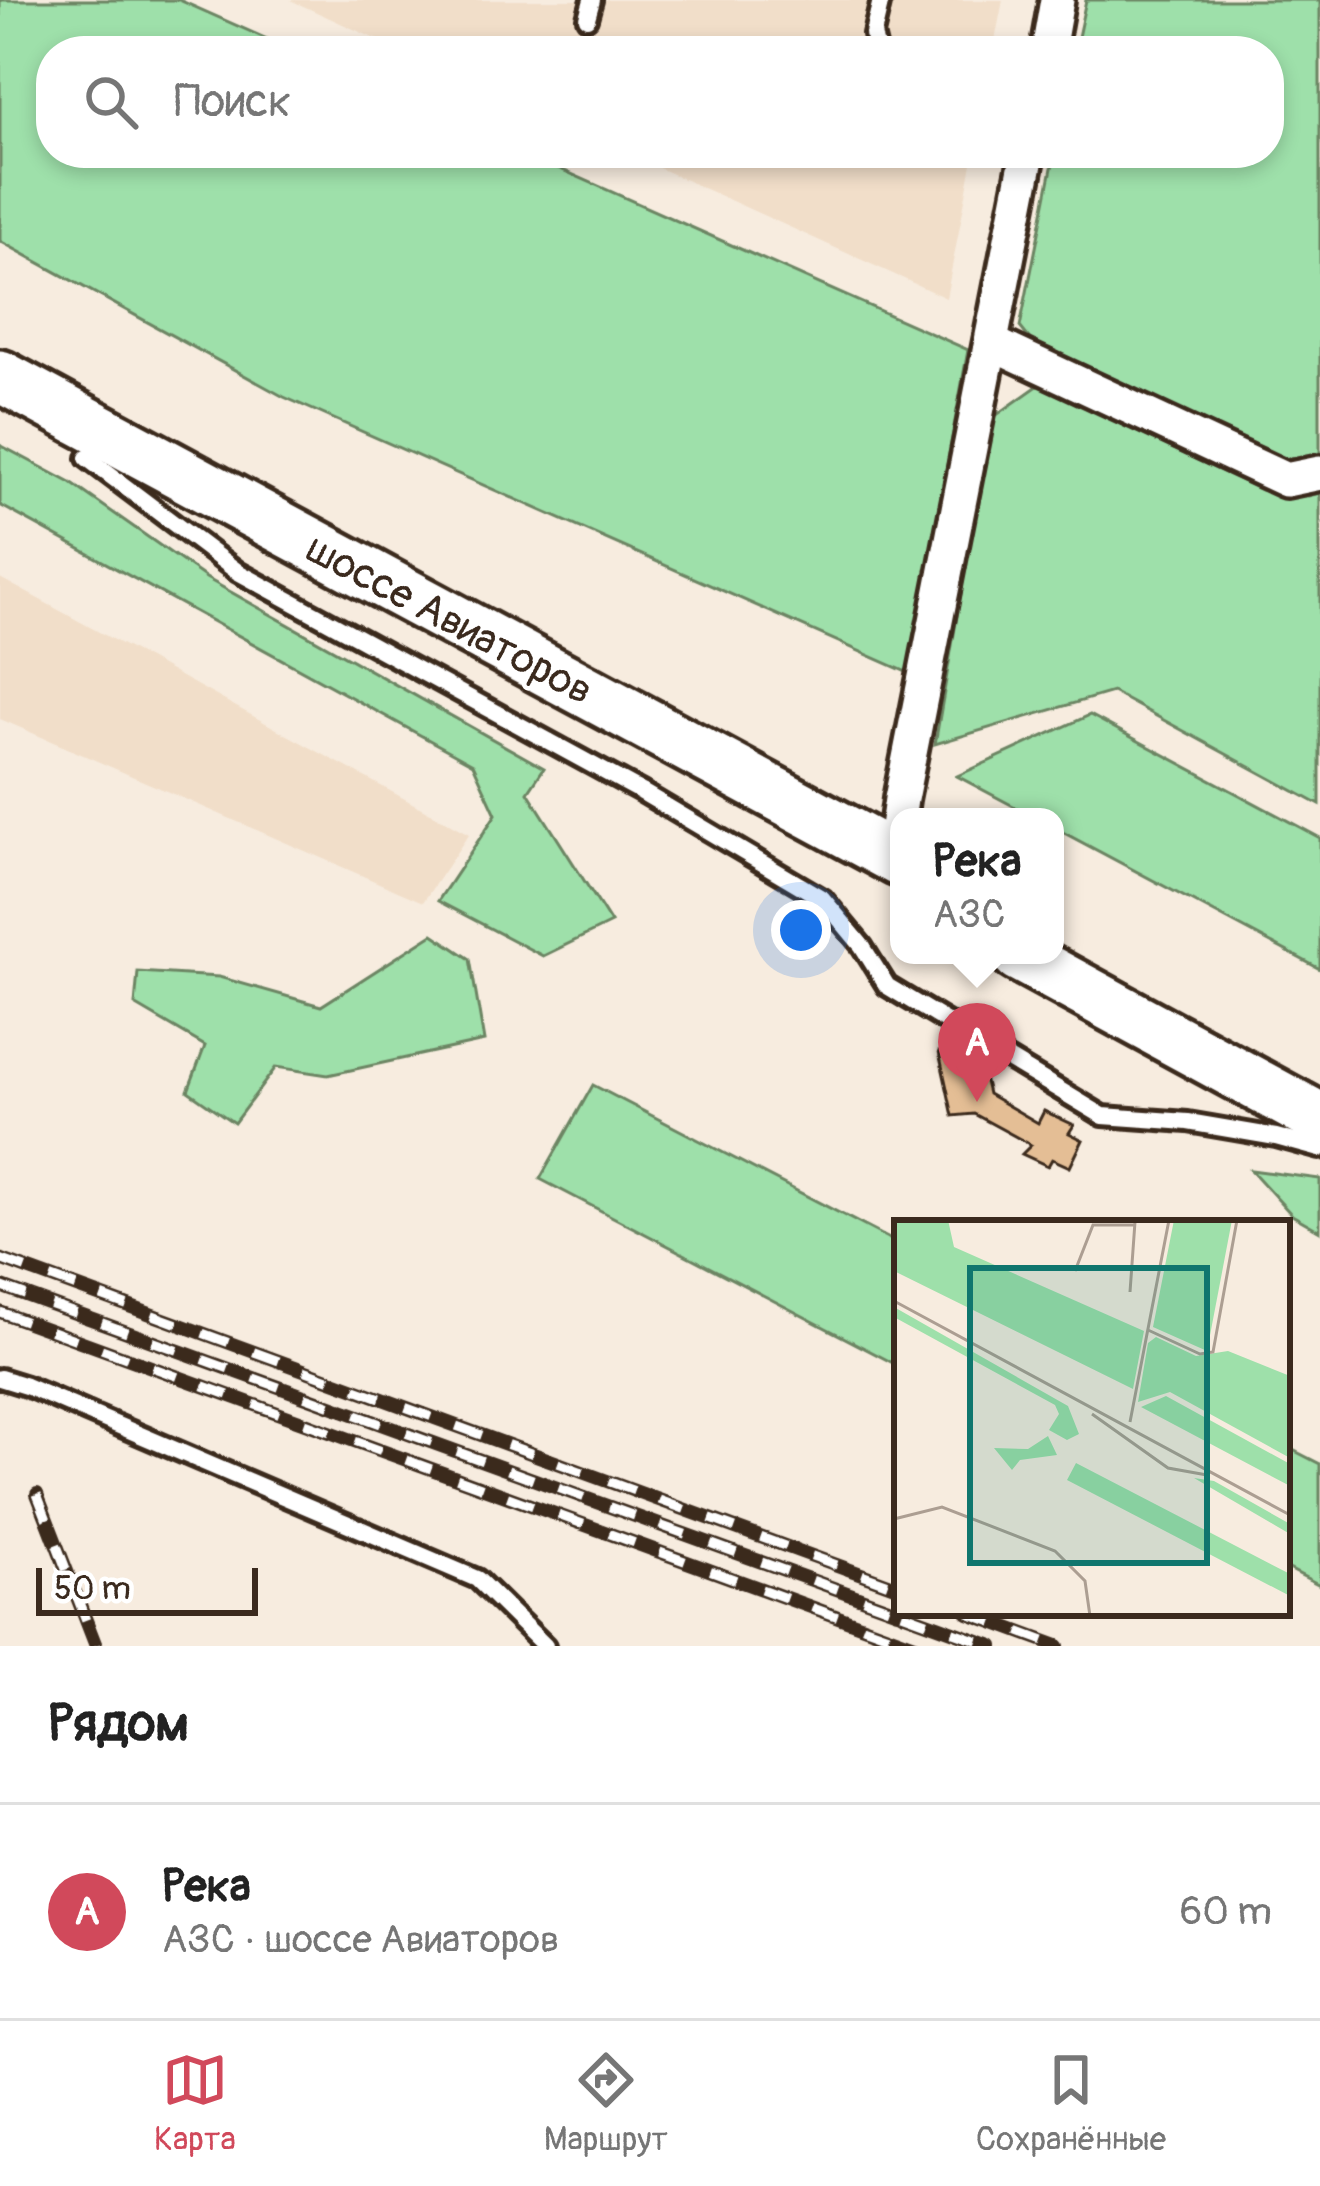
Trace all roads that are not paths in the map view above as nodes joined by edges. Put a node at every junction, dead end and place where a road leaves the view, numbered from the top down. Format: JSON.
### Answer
{"nodes":[{"id":1,"x":881,"y":0,"type":"edge"},
{"id":2,"x":1058,"y":0,"type":"edge"},
{"id":3,"x":873,"y":36,"type":"edge"},
{"id":4,"x":1051,"y":36,"type":"edge"},
{"id":5,"x":1025,"y":168,"type":"edge"},
{"id":6,"x":992,"y":343,"type":"junction"},
{"id":7,"x":0,"y":376,"type":"edge"},
{"id":8,"x":0,"y":411,"type":"edge"},
{"id":9,"x":87,"y":458,"type":"junction"},
{"id":10,"x":1320,"y":473,"type":"edge"},
{"id":11,"x":904,"y":808,"type":"edge"},
{"id":12,"x":890,"y":865,"type":"edge"},
{"id":13,"x":890,"y":865,"type":"edge"},
{"id":14,"x":1064,"y":949,"type":"edge"},
{"id":15,"x":1034,"y":964,"type":"edge"},
{"id":16,"x":1320,"y":1087,"type":"edge"},
{"id":17,"x":1320,"y":1120,"type":"edge"},
{"id":18,"x":1320,"y":1149,"type":"edge"},
{"id":19,"x":0,"y":1378,"type":"edge"},
{"id":20,"x":545,"y":1646,"type":"edge"}],
"edges":[{"from":1,"to":3,"type":"lane"},
{"from":2,"to":4,"type":"street"},
{"from":5,"to":6,"type":"street"},
{"from":6,"to":10,"type":"street"},
{"from":6,"to":11,"type":"street"},
{"from":7,"to":12,"type":"main road","name":"шоссе Авиаторов"},
{"from":8,"to":9,"type":"main road","name":"шоссе Авиаторов"},
{"from":9,"to":13,"type":"main road","name":"шоссе Авиаторов"},
{"from":9,"to":18,"type":"lane"},
{"from":14,"to":16,"type":"main road"},
{"from":15,"to":17,"type":"main road"},
{"from":19,"to":20,"type":"lane"}]}
